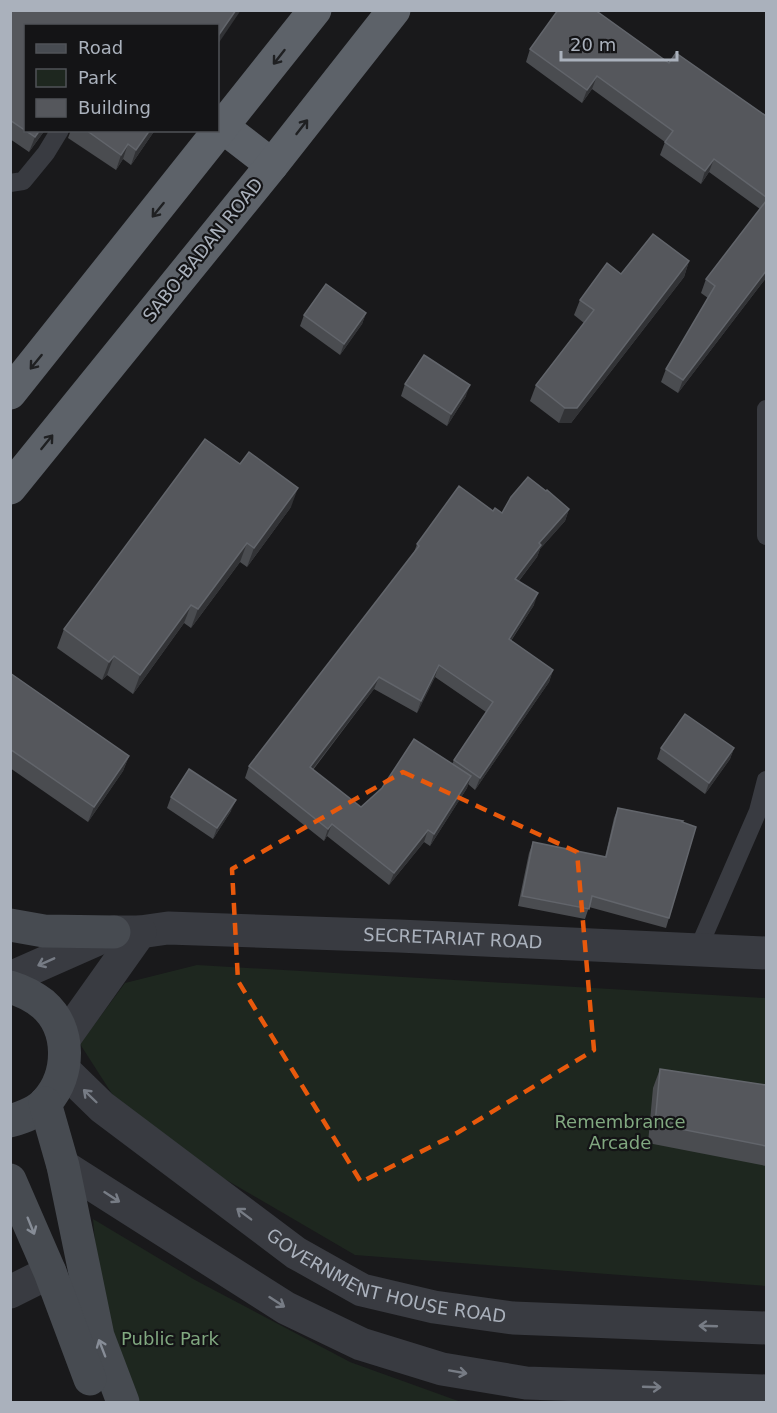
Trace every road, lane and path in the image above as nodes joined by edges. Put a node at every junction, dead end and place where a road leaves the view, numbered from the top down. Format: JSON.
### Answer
{"nodes":[{"id":1,"x":315,"y":10,"type":"edge"},
{"id":2,"x":394,"y":10,"type":"edge"},
{"id":3,"x":224,"y":128,"type":"junction"},
{"id":4,"x":59,"y":132,"type":"edge"},
{"id":5,"x":272,"y":165,"type":"junction"},
{"id":6,"x":10,"y":183,"type":"edge"},
{"id":7,"x":10,"y":393,"type":"edge"},
{"id":8,"x":766,"y":409,"type":"edge"},
{"id":9,"x":10,"y":488,"type":"edge"},
{"id":10,"x":766,"y":536,"type":"edge"},
{"id":11,"x":766,"y":780,"type":"edge"},
{"id":12,"x":10,"y":925,"type":"edge"},
{"id":13,"x":127,"y":932,"type":"junction"},
{"id":14,"x":698,"y":950,"type":"junction"},
{"id":15,"x":766,"y":953,"type":"edge"},
{"id":16,"x":10,"y":978,"type":"edge"},
{"id":17,"x":10,"y":987,"type":"edge"},
{"id":18,"x":64,"y":1055,"type":"junction"},
{"id":19,"x":45,"y":1103,"type":"junction"},
{"id":20,"x":10,"y":1121,"type":"edge"},
{"id":21,"x":63,"y":1166,"type":"junction"},
{"id":22,"x":10,"y":1180,"type":"edge"},
{"id":23,"x":50,"y":1272,"type":"junction"},
{"id":24,"x":10,"y":1292,"type":"edge"},
{"id":25,"x":766,"y":1328,"type":"edge"},
{"id":26,"x":766,"y":1391,"type":"edge"},
{"id":27,"x":99,"y":1402,"type":"edge"},
{"id":28,"x":123,"y":1402,"type":"edge"}],
"edges":[{"from":1,"to":3,"type":"highway","one_way":true},
{"from":5,"to":2,"type":"highway","name":"SABO-BADAN ROAD","one_way":true},
{"from":3,"to":5,"type":"highway"},
{"from":3,"to":7,"type":"highway","one_way":true},
{"from":4,"to":6,"type":"lane"},
{"from":9,"to":5,"type":"highway","name":"SABO-BADAN ROAD","one_way":true},
{"from":8,"to":10,"type":"lane"},
{"from":11,"to":14,"type":"lane"},
{"from":12,"to":13,"type":"main road"},
{"from":13,"to":14,"type":"street","name":"SECRETARIAT ROAD"},
{"from":13,"to":16,"type":"street","name":"SECRETARIAT ROAD","one_way":true},
{"from":13,"to":18,"type":"street"},
{"from":14,"to":15,"type":"street","name":"SECRETARIAT ROAD"},
{"from":17,"to":18,"type":"main road"},
{"from":18,"to":19,"type":"main road"},
{"from":25,"to":18,"type":"street","name":"GOVERNMENT HOUSE ROAD","one_way":true},
{"from":19,"to":20,"type":"main road"},
{"from":19,"to":21,"type":"main road"},
{"from":21,"to":26,"type":"street","one_way":true},
{"from":28,"to":21,"type":"main road","one_way":true},
{"from":22,"to":23,"type":"main road","one_way":true},
{"from":23,"to":24,"type":"street"},
{"from":23,"to":27,"type":"main road"}]}
